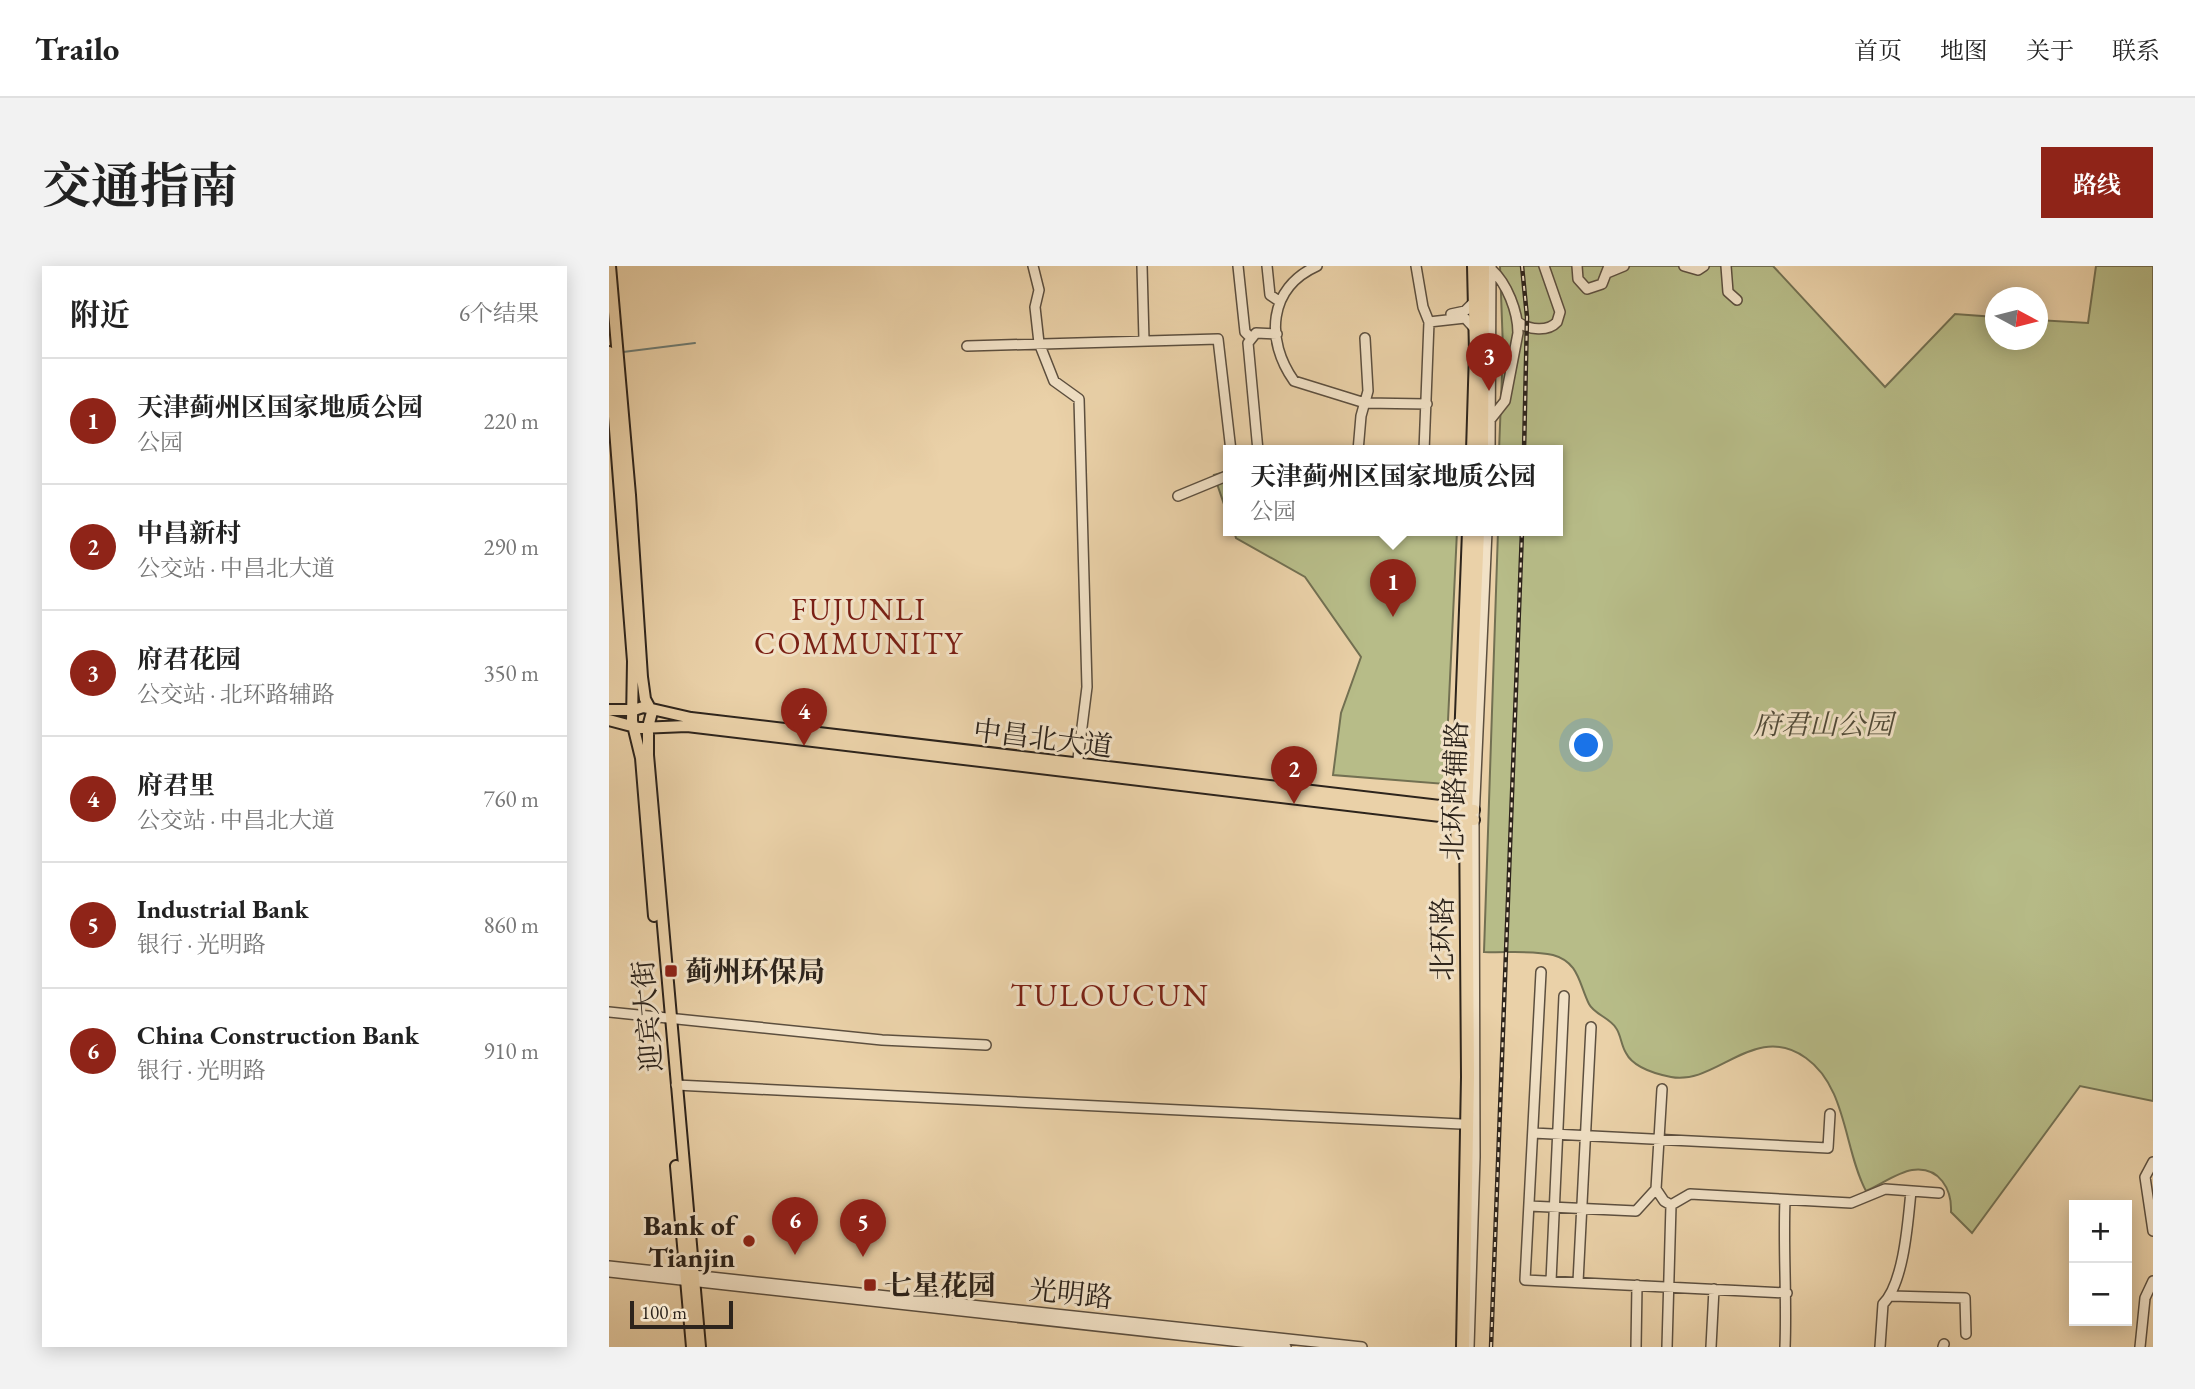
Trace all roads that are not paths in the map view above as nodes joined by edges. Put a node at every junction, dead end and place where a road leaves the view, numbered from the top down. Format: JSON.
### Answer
{"nodes":[{"id":1,"x":610,"y":266,"type":"edge"},
{"id":2,"x":1033,"y":266,"type":"edge"},
{"id":3,"x":1142,"y":266,"type":"edge"},
{"id":4,"x":1238,"y":266,"type":"edge"},
{"id":5,"x":1267,"y":266,"type":"edge"},
{"id":6,"x":1297,"y":266,"type":"edge"},
{"id":7,"x":1317,"y":266,"type":"edge"},
{"id":8,"x":1416,"y":266,"type":"edge"},
{"id":9,"x":1474,"y":266,"type":"edge"},
{"id":10,"x":1544,"y":266,"type":"edge"},
{"id":11,"x":1577,"y":266,"type":"edge"},
{"id":12,"x":1624,"y":266,"type":"edge"},
{"id":13,"x":1685,"y":266,"type":"edge"},
{"id":14,"x":1704,"y":266,"type":"edge"},
{"id":15,"x":1726,"y":266,"type":"edge"},
{"id":16,"x":1488,"y":267,"type":"edge"},
{"id":17,"x":1608,"y":269,"type":"edge"},
{"id":18,"x":1298,"y":277,"type":"junction"},
{"id":19,"x":1737,"y":300,"type":"dead end"},
{"id":20,"x":1279,"y":301,"type":"junction"},
{"id":21,"x":1475,"y":301,"type":"junction"},
{"id":22,"x":1429,"y":319,"type":"junction"},
{"id":23,"x":1476,"y":329,"type":"junction"},
{"id":24,"x":1522,"y":330,"type":"junction"},
{"id":25,"x":1277,"y":334,"type":"junction"},
{"id":26,"x":1250,"y":337,"type":"junction"},
{"id":27,"x":1365,"y":338,"type":"dead end"},
{"id":28,"x":1144,"y":340,"type":"junction"},
{"id":29,"x":1039,"y":343,"type":"junction"},
{"id":30,"x":967,"y":346,"type":"dead end"},
{"id":31,"x":612,"y":357,"type":"edge"},
{"id":32,"x":1365,"y":403,"type":"junction"},
{"id":33,"x":1427,"y":404,"type":"junction"},
{"id":34,"x":1487,"y":422,"type":"junction"},
{"id":35,"x":1230,"y":445,"type":"edge"},
{"id":36,"x":1258,"y":445,"type":"edge"},
{"id":37,"x":1359,"y":445,"type":"edge"},
{"id":38,"x":1425,"y":445,"type":"edge"},
{"id":39,"x":1473,"y":445,"type":"edge"},
{"id":40,"x":1483,"y":445,"type":"edge"},
{"id":41,"x":1489,"y":445,"type":"edge"},
{"id":42,"x":1223,"y":477,"type":"edge"},
{"id":43,"x":1178,"y":496,"type":"dead end"},
{"id":44,"x":1469,"y":536,"type":"edge"},
{"id":45,"x":1478,"y":536,"type":"edge"},
{"id":46,"x":1487,"y":536,"type":"edge"},
{"id":47,"x":649,"y":708,"type":"junction"},
{"id":48,"x":609,"y":710,"type":"edge"},
{"id":49,"x":635,"y":710,"type":"junction"},
{"id":50,"x":609,"y":720,"type":"edge"},
{"id":51,"x":634,"y":726,"type":"junction"},
{"id":52,"x":648,"y":727,"type":"junction"},
{"id":53,"x":1076,"y":769,"type":"junction"},
{"id":54,"x":1466,"y":815,"type":"junction"},
{"id":55,"x":1541,"y":972,"type":"dead end"},
{"id":56,"x":1564,"y":996,"type":"dead end"},
{"id":57,"x":609,"y":1012,"type":"edge"},
{"id":58,"x":666,"y":1016,"type":"junction"},
{"id":59,"x":1591,"y":1027,"type":"dead end"},
{"id":60,"x":986,"y":1045,"type":"dead end"},
{"id":61,"x":676,"y":1085,"type":"junction"},
{"id":62,"x":1662,"y":1089,"type":"dead end"},
{"id":63,"x":1830,"y":1114,"type":"dead end"},
{"id":64,"x":1461,"y":1124,"type":"junction"},
{"id":65,"x":1533,"y":1133,"type":"junction"},
{"id":66,"x":1557,"y":1134,"type":"junction"},
{"id":67,"x":1585,"y":1136,"type":"junction"},
{"id":68,"x":1659,"y":1139,"type":"junction"},
{"id":69,"x":2153,"y":1161,"type":"edge"},
{"id":70,"x":1656,"y":1188,"type":"junction"},
{"id":71,"x":1911,"y":1191,"type":"junction"},
{"id":72,"x":1939,"y":1193,"type":"dead end"},
{"id":73,"x":1785,"y":1200,"type":"junction"},
{"id":74,"x":1671,"y":1205,"type":"junction"},
{"id":75,"x":1529,"y":1206,"type":"junction"},
{"id":76,"x":1554,"y":1207,"type":"junction"},
{"id":77,"x":1581,"y":1208,"type":"junction"},
{"id":78,"x":2153,"y":1231,"type":"edge"},
{"id":79,"x":609,"y":1266,"type":"edge"},
{"id":80,"x":609,"y":1272,"type":"edge"},
{"id":81,"x":690,"y":1278,"type":"junction"},
{"id":82,"x":1551,"y":1281,"type":"junction"},
{"id":83,"x":2153,"y":1281,"type":"edge"},
{"id":84,"x":1578,"y":1282,"type":"junction"},
{"id":85,"x":1637,"y":1285,"type":"junction"},
{"id":86,"x":1669,"y":1287,"type":"junction"},
{"id":87,"x":1714,"y":1289,"type":"junction"},
{"id":88,"x":1787,"y":1293,"type":"junction"},
{"id":89,"x":1891,"y":1296,"type":"junction"},
{"id":90,"x":1966,"y":1334,"type":"dead end"},
{"id":91,"x":692,"y":1347,"type":"edge"},
{"id":92,"x":700,"y":1347,"type":"edge"},
{"id":93,"x":1286,"y":1347,"type":"edge"},
{"id":94,"x":1362,"y":1347,"type":"edge"},
{"id":95,"x":1455,"y":1347,"type":"edge"},
{"id":96,"x":1463,"y":1347,"type":"edge"},
{"id":97,"x":1469,"y":1347,"type":"edge"},
{"id":98,"x":1636,"y":1347,"type":"edge"},
{"id":99,"x":1667,"y":1347,"type":"edge"},
{"id":100,"x":1711,"y":1347,"type":"edge"},
{"id":101,"x":1785,"y":1347,"type":"edge"},
{"id":102,"x":1880,"y":1347,"type":"edge"},
{"id":103,"x":2140,"y":1347,"type":"edge"}],
"edges":[{"from":1,"to":31,"type":"main road","name":"迎宾大街"},
{"from":2,"to":29,"type":"street"},
{"from":3,"to":28,"type":"street"},
{"from":4,"to":26,"type":"street"},
{"from":5,"to":20,"type":"street"},
{"from":6,"to":18,"type":"street"},
{"from":7,"to":18,"type":"street"},
{"from":8,"to":22,"type":"street"},
{"from":9,"to":21,"type":"highway"},
{"from":10,"to":24,"type":"street"},
{"from":11,"to":17,"type":"street"},
{"from":12,"to":17,"type":"street"},
{"from":13,"to":14,"type":"street"},
{"from":15,"to":19,"type":"street"},
{"from":16,"to":24,"type":"street"},
{"from":16,"to":34,"type":"highway"},
{"from":18,"to":20,"type":"street"},
{"from":20,"to":25,"type":"street"},
{"from":21,"to":22,"type":"street"},
{"from":21,"to":23,"type":"highway"},
{"from":22,"to":23,"type":"street"},
{"from":22,"to":33,"type":"street"},
{"from":23,"to":39,"type":"highway"},
{"from":24,"to":34,"type":"street"},
{"from":25,"to":26,"type":"street"},
{"from":25,"to":32,"type":"street"},
{"from":26,"to":36,"type":"street"},
{"from":27,"to":32,"type":"street"},
{"from":28,"to":29,"type":"street"},
{"from":28,"to":35,"type":"street"},
{"from":29,"to":30,"type":"street"},
{"from":29,"to":53,"type":"street"},
{"from":31,"to":47,"type":"main road","name":"迎宾大街"},
{"from":31,"to":49,"type":"main road","name":"迎宾大街"},
{"from":32,"to":33,"type":"street"},
{"from":32,"to":37,"type":"street"},
{"from":33,"to":38,"type":"street"},
{"from":34,"to":40,"type":"highway"},
{"from":34,"to":41,"type":"street"},
{"from":42,"to":43,"type":"street"},
{"from":44,"to":54,"type":"highway","name":"北环路"},
{"from":45,"to":54,"type":"highway","name":"北环路"},
{"from":46,"to":54,"type":"street","name":"北环路辅路"},
{"from":47,"to":49,"type":"main road","name":"中昌北大道"},
{"from":47,"to":52,"type":"main road","name":"迎宾大街"},
{"from":47,"to":53,"type":"main road","name":"中昌北大道"},
{"from":48,"to":49,"type":"main road","name":"中昌北大道"},
{"from":49,"to":51,"type":"main road","name":"迎宾大街"},
{"from":50,"to":51,"type":"main road","name":"中昌北大道"},
{"from":51,"to":52,"type":"main road","name":"中昌北大道"},
{"from":51,"to":58,"type":"main road","name":"迎宾大街"},
{"from":52,"to":53,"type":"main road","name":"中昌北大道"},
{"from":52,"to":58,"type":"main road","name":"迎宾大街"},
{"from":53,"to":54,"type":"main road","name":"中昌北大道"},
{"from":54,"to":64,"type":"highway","name":"北环路"},
{"from":54,"to":96,"type":"highway","name":"北环路"},
{"from":54,"to":97,"type":"street","name":"北环路辅路"},
{"from":55,"to":65,"type":"street"},
{"from":56,"to":66,"type":"street"},
{"from":57,"to":58,"type":"street"},
{"from":58,"to":60,"type":"street"},
{"from":58,"to":61,"type":"main road","name":"迎宾大街"},
{"from":58,"to":81,"type":"main road","name":"迎宾大街"},
{"from":59,"to":67,"type":"street"},
{"from":61,"to":64,"type":"street"},
{"from":61,"to":81,"type":"main road","name":"迎宾大街"},
{"from":62,"to":68,"type":"street"},
{"from":63,"to":68,"type":"street"},
{"from":64,"to":95,"type":"highway","name":"北环路"},
{"from":65,"to":66,"type":"street"},
{"from":65,"to":75,"type":"street"},
{"from":66,"to":67,"type":"street"},
{"from":66,"to":76,"type":"street"},
{"from":67,"to":68,"type":"street"},
{"from":67,"to":77,"type":"street"},
{"from":68,"to":70,"type":"street"},
{"from":69,"to":78,"type":"street"},
{"from":70,"to":74,"type":"street"},
{"from":70,"to":77,"type":"street"},
{"from":71,"to":72,"type":"street"},
{"from":71,"to":73,"type":"street"},
{"from":71,"to":89,"type":"street"},
{"from":73,"to":74,"type":"street"},
{"from":73,"to":88,"type":"street"},
{"from":74,"to":86,"type":"street"},
{"from":75,"to":76,"type":"street"},
{"from":75,"to":82,"type":"street"},
{"from":76,"to":77,"type":"street"},
{"from":76,"to":82,"type":"street"},
{"from":77,"to":84,"type":"street"},
{"from":79,"to":81,"type":"street","name":"光明路"},
{"from":80,"to":81,"type":"street","name":"光明路"},
{"from":81,"to":91,"type":"main road","name":"迎宾大街"},
{"from":81,"to":92,"type":"main road","name":"迎宾大街"},
{"from":81,"to":93,"type":"street","name":"光明路"},
{"from":81,"to":94,"type":"street","name":"光明路"},
{"from":82,"to":84,"type":"street"},
{"from":83,"to":103,"type":"street"},
{"from":84,"to":85,"type":"street"},
{"from":85,"to":86,"type":"street"},
{"from":85,"to":98,"type":"street"},
{"from":86,"to":87,"type":"street"},
{"from":86,"to":99,"type":"street"},
{"from":87,"to":88,"type":"street"},
{"from":87,"to":100,"type":"street"},
{"from":88,"to":101,"type":"street"},
{"from":89,"to":90,"type":"street"},
{"from":89,"to":102,"type":"street"}]}
